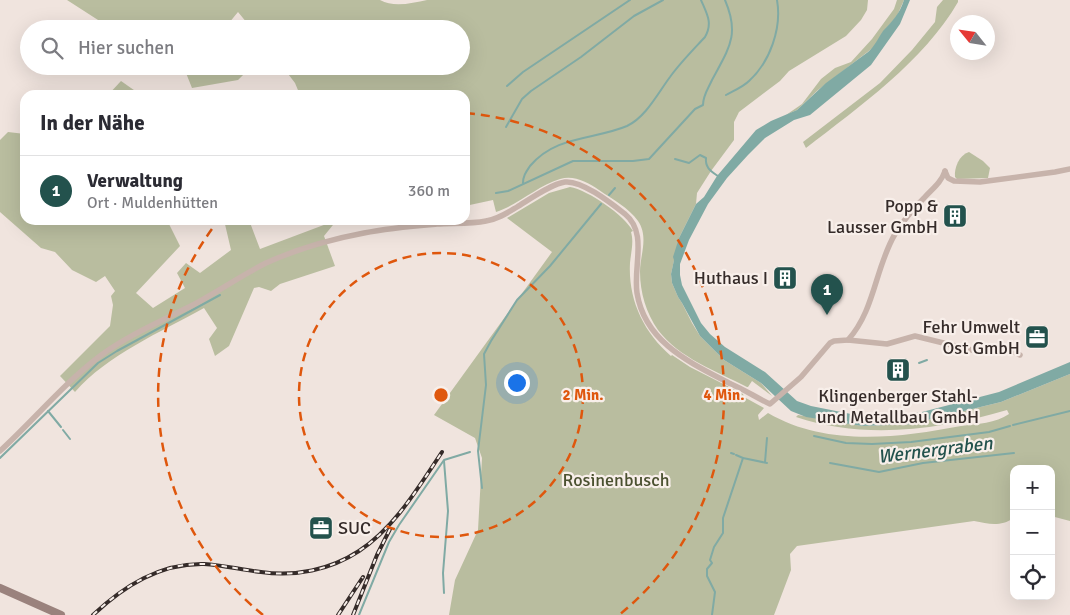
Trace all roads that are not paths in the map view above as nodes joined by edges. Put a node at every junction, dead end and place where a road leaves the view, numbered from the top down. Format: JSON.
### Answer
{"nodes":[{"id":1,"x":1070,"y":169,"type":"edge"},
{"id":2,"x":470,"y":222,"type":"edge"},
{"id":3,"x":424,"y":225,"type":"edge"},
{"id":4,"x":848,"y":340,"type":"junction"},
{"id":5,"x":1020,"y":355,"type":"dead end"},
{"id":6,"x":0,"y":450,"type":"edge"},
{"id":7,"x":0,"y":588,"type":"edge"},
{"id":8,"x":61,"y":615,"type":"edge"}],
"edges":[{"from":1,"to":4,"type":"street"},
{"from":2,"to":4,"type":"street"},
{"from":3,"to":6,"type":"street"},
{"from":4,"to":5,"type":"street"},
{"from":7,"to":8,"type":"main road"}]}
